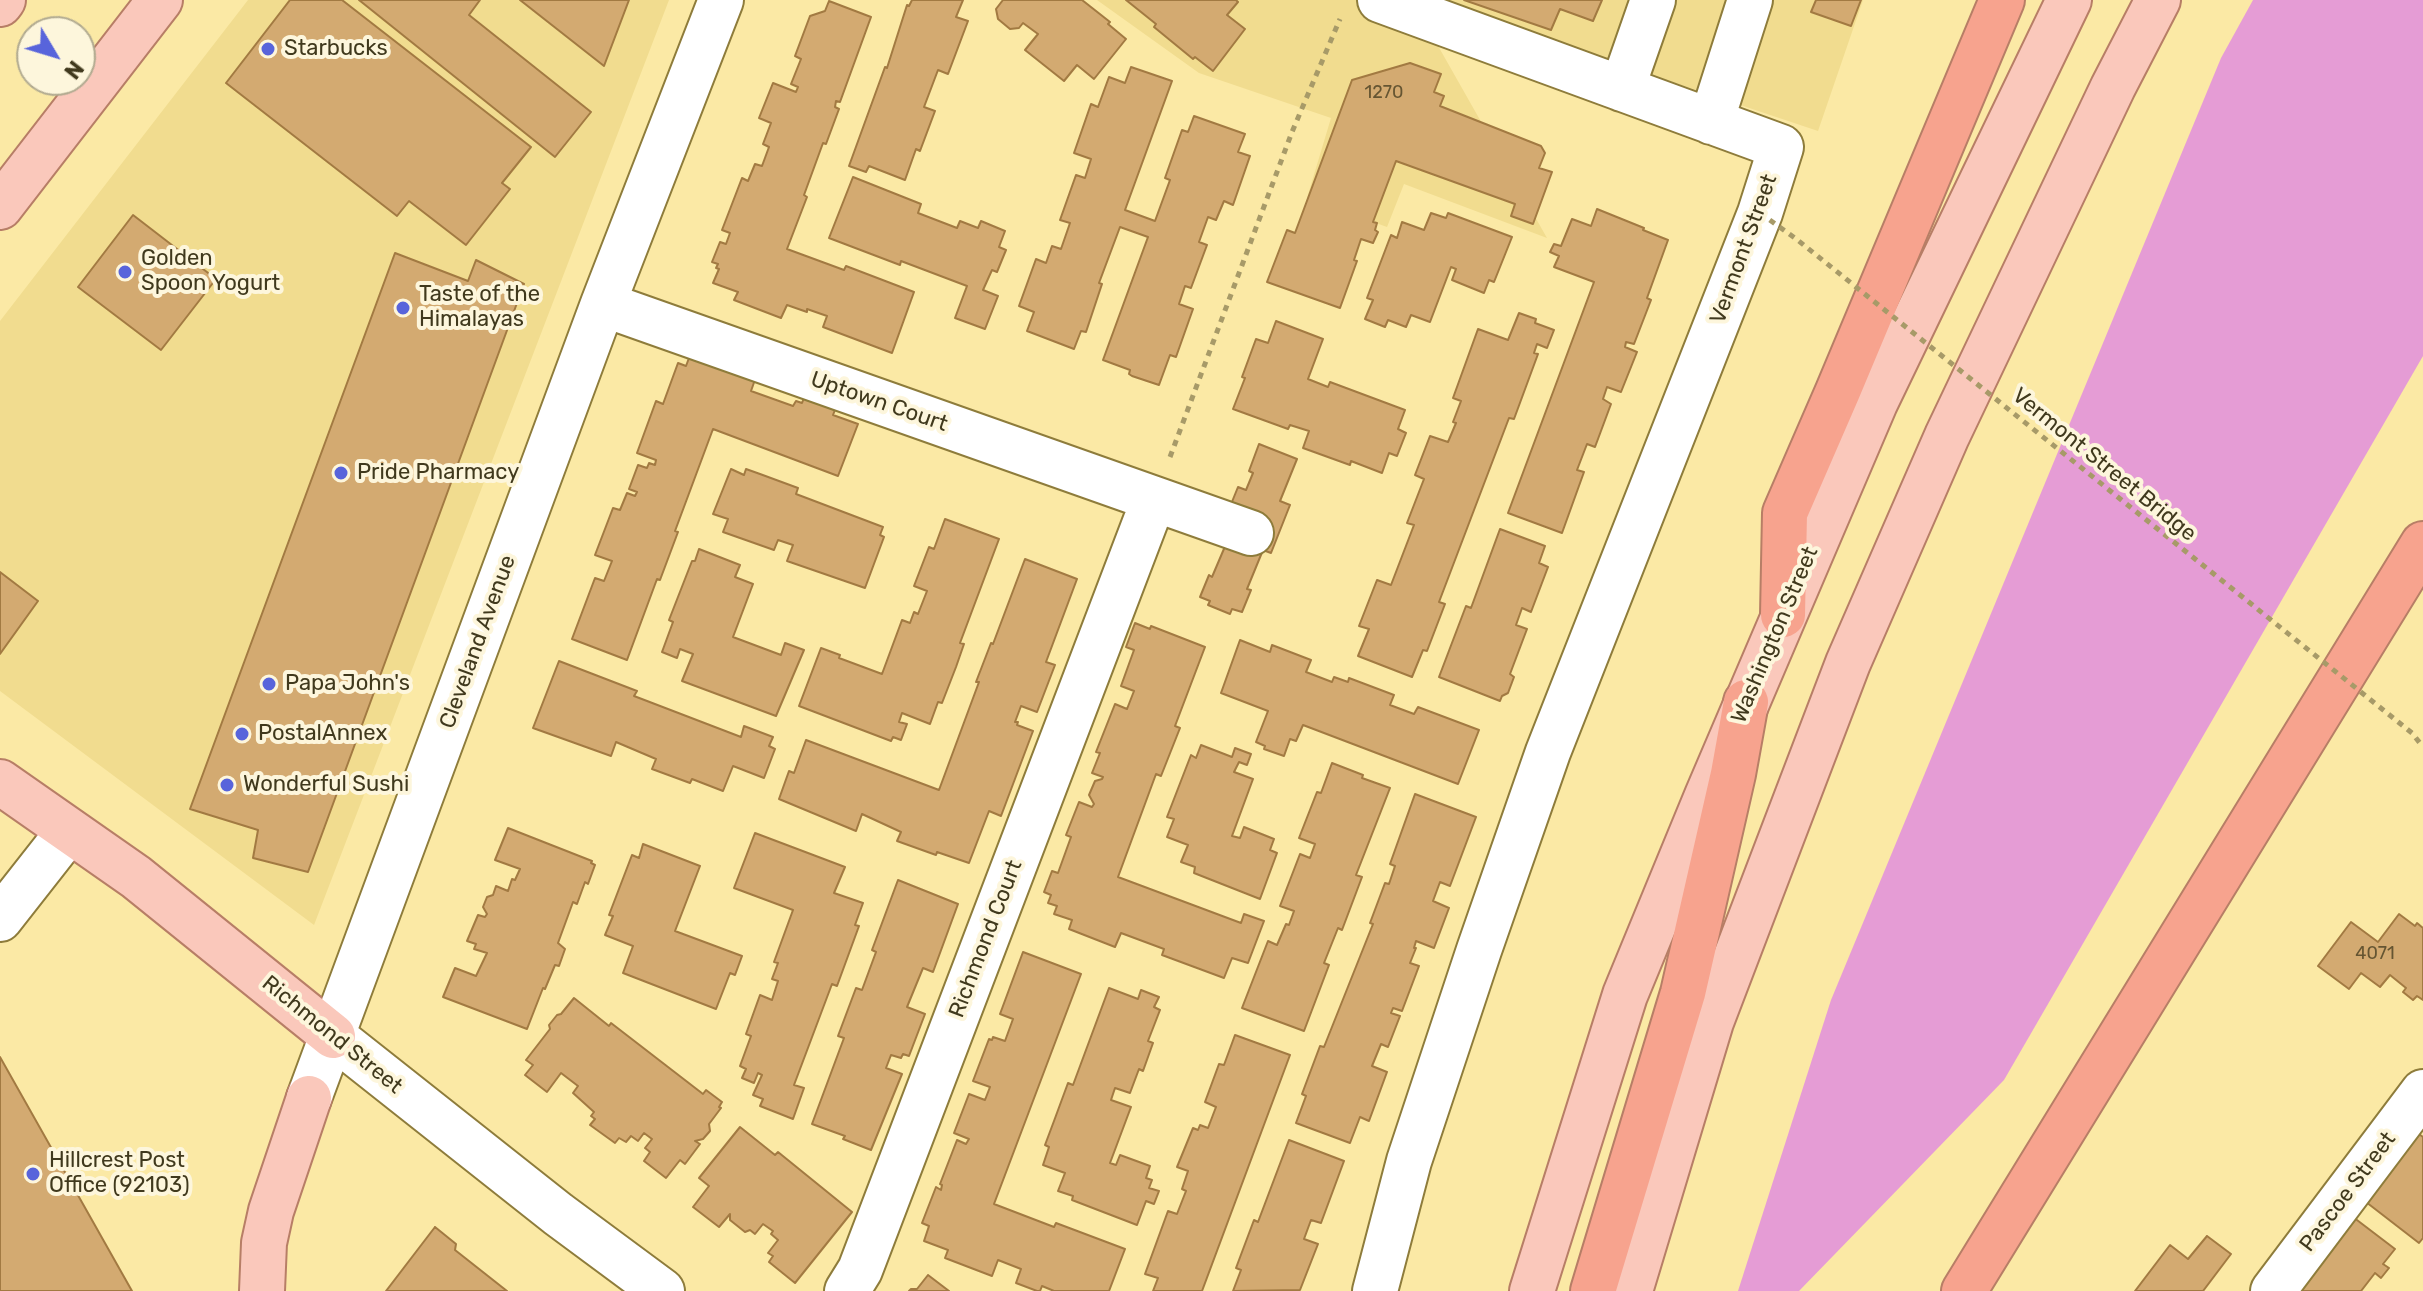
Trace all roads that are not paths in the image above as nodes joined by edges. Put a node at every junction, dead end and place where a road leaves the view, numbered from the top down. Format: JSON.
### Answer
{"nodes":[{"id":1,"x":160,"y":0,"type":"edge"},
{"id":2,"x":721,"y":0,"type":"edge"},
{"id":3,"x":1653,"y":0,"type":"edge"},
{"id":4,"x":1750,"y":0,"type":"edge"},
{"id":5,"x":2002,"y":0,"type":"edge"},
{"id":6,"x":2069,"y":0,"type":"edge"},
{"id":7,"x":2158,"y":0,"type":"edge"},
{"id":8,"x":1361,"y":7,"type":"edge"},
{"id":9,"x":1622,"y":89,"type":"junction"},
{"id":10,"x":1711,"y":122,"type":"junction"},
{"id":11,"x":0,"y":207,"type":"edge"},
{"id":12,"x":603,"y":304,"type":"junction"},
{"id":13,"x":1154,"y":499,"type":"junction"},
{"id":14,"x":1251,"y":533,"type":"dead end"},
{"id":15,"x":2423,"y":544,"type":"edge"},
{"id":16,"x":2423,"y":556,"type":"edge"},
{"id":17,"x":1783,"y":615,"type":"junction"},
{"id":18,"x":2380,"y":615,"type":"junction"},
{"id":19,"x":1746,"y":702,"type":"junction"},
{"id":20,"x":0,"y":782,"type":"edge"},
{"id":21,"x":69,"y":831,"type":"junction"},
{"id":22,"x":0,"y":919,"type":"edge"},
{"id":23,"x":333,"y":1036,"type":"junction"},
{"id":24,"x":2423,"y":1092,"type":"edge"},
{"id":25,"x":309,"y":1098,"type":"joint"},
{"id":26,"x":262,"y":1291,"type":"edge"},
{"id":27,"x":662,"y":1291,"type":"edge"},
{"id":28,"x":847,"y":1291,"type":"edge"},
{"id":29,"x":1375,"y":1291,"type":"edge"},
{"id":30,"x":1532,"y":1291,"type":"edge"},
{"id":31,"x":1593,"y":1291,"type":"edge"},
{"id":32,"x":1630,"y":1291,"type":"edge"},
{"id":33,"x":1964,"y":1291,"type":"edge"},
{"id":34,"x":2273,"y":1291,"type":"edge"}],
"edges":[{"from":1,"to":11,"type":"main road"},
{"from":2,"to":12,"type":"street","name":"Cleveland Avenue"},
{"from":3,"to":9,"type":"street"},
{"from":4,"to":10,"type":"street"},
{"from":5,"to":17,"type":"highway"},
{"from":6,"to":17,"type":"main road","name":"Washington Street"},
{"from":7,"to":32,"type":"main road"},
{"from":8,"to":9,"type":"street","name":"Vermont Street"},
{"from":9,"to":10,"type":"street","name":"Vermont Street"},
{"from":10,"to":29,"type":"street","name":"Vermont Street"},
{"from":12,"to":13,"type":"street","name":"Uptown Court"},
{"from":12,"to":23,"type":"street","name":"Cleveland Avenue"},
{"from":13,"to":14,"type":"street","name":"Uptown Court"},
{"from":13,"to":28,"type":"street","name":"Richmond Court"},
{"from":15,"to":18,"type":"highway"},
{"from":16,"to":18,"type":"highway"},
{"from":17,"to":19,"type":"main road","name":"Washington Street"},
{"from":18,"to":33,"type":"highway"},
{"from":19,"to":30,"type":"main road","name":"Washington Street"},
{"from":19,"to":31,"type":"highway"},
{"from":20,"to":21,"type":"main road","name":"Richmond Street"},
{"from":21,"to":22,"type":"street"},
{"from":21,"to":23,"type":"main road","name":"Richmond Street"},
{"from":23,"to":25,"type":"street","name":"Cleveland Avenue"},
{"from":23,"to":27,"type":"street","name":"Richmond Street"},
{"from":24,"to":34,"type":"street","name":"Pascoe Street"},
{"from":25,"to":26,"type":"main road","name":"Cleveland Avenue"}]}
